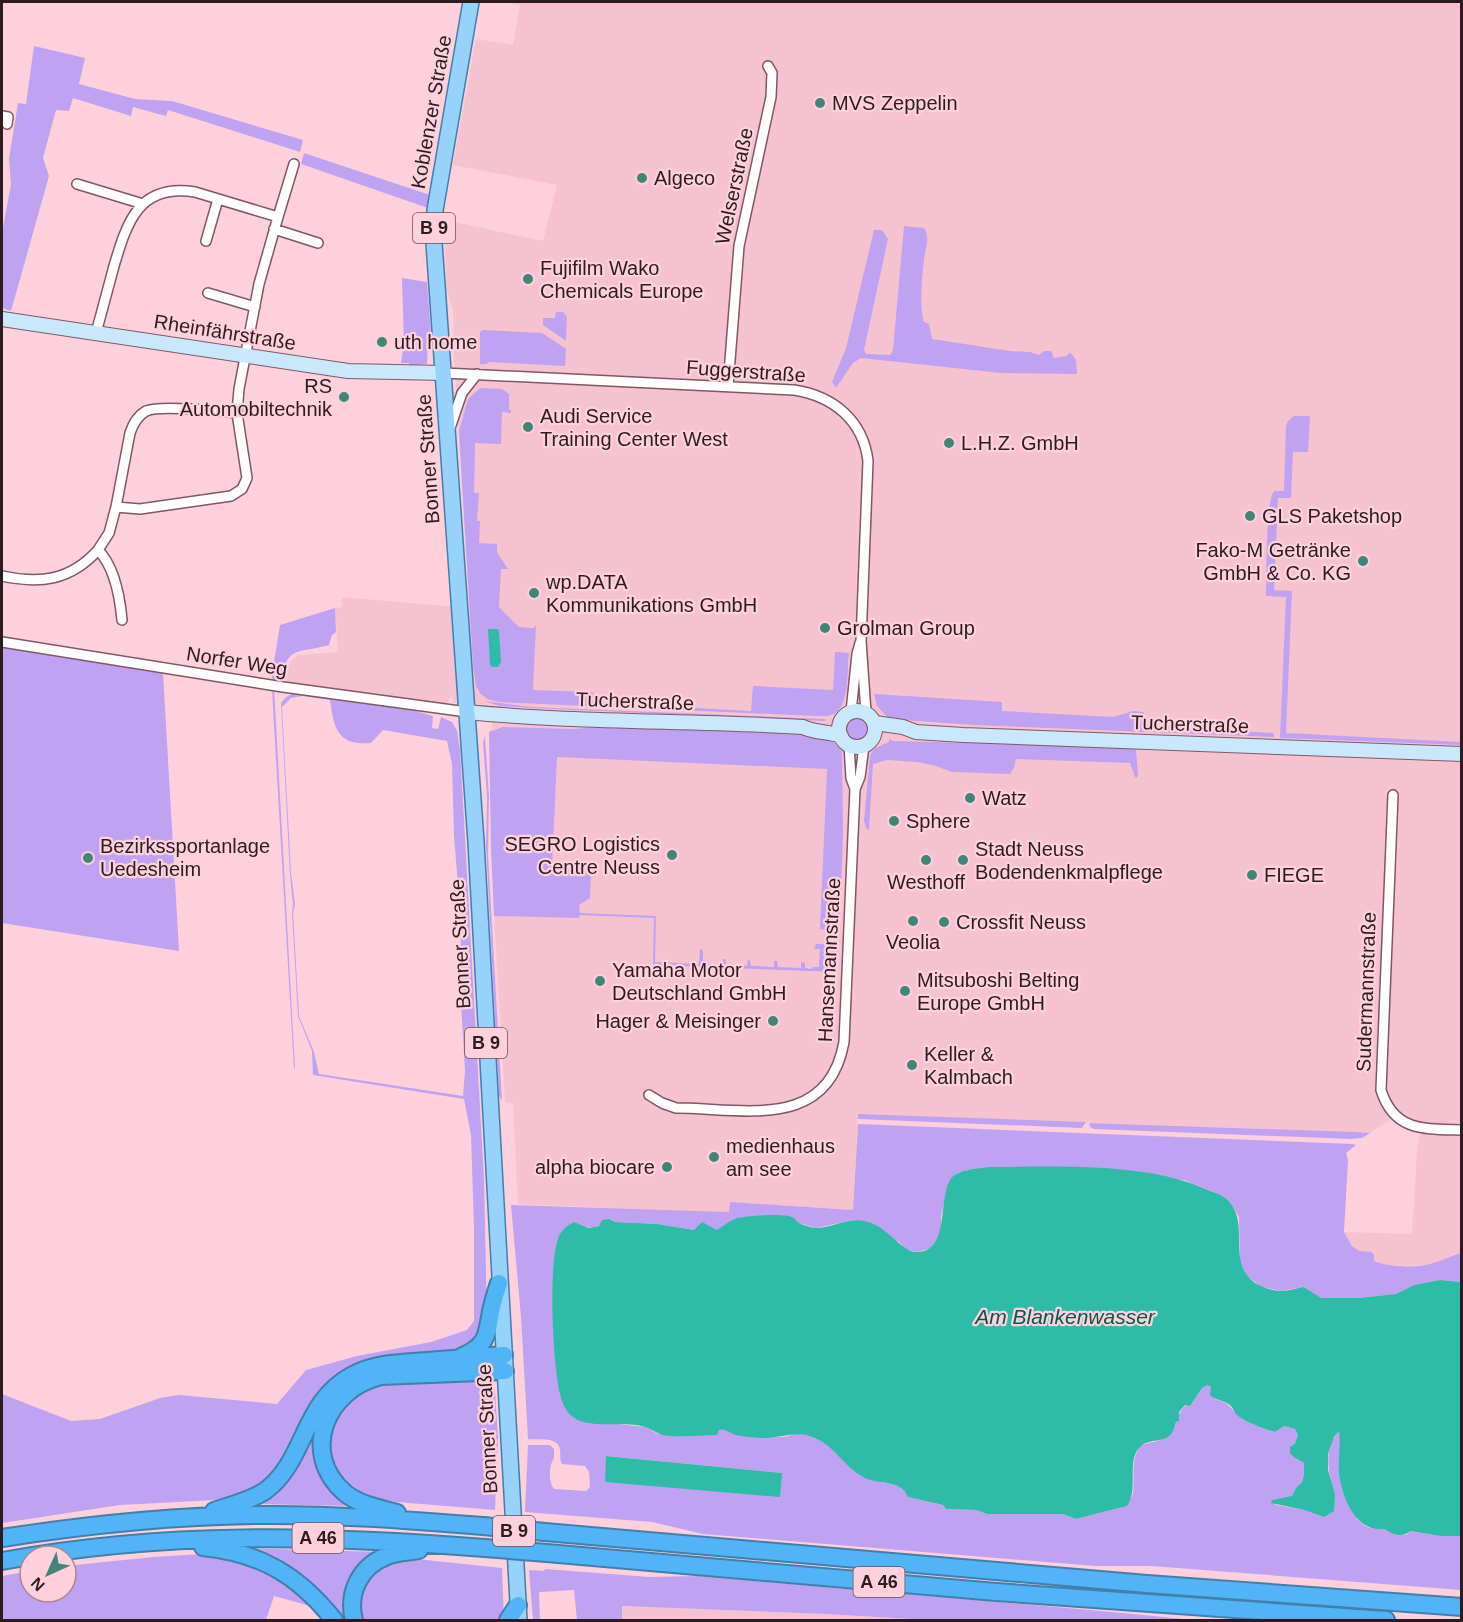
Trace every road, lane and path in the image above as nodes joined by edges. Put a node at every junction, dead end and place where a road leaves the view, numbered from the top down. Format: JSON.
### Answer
{"nodes":[{"id":1,"x":471,"y":2,"type":"edge"},
{"id":2,"x":768,"y":66,"type":"dead end"},
{"id":3,"x":294,"y":164,"type":"dead end"},
{"id":4,"x":77,"y":184,"type":"dead end"},
{"id":5,"x":218,"y":199,"type":"junction"},
{"id":6,"x":143,"y":204,"type":"junction"},
{"id":7,"x":278,"y":217,"type":"junction"},
{"id":8,"x":274,"y":229,"type":"junction"},
{"id":9,"x":206,"y":241,"type":"dead end"},
{"id":10,"x":318,"y":243,"type":"dead end"},
{"id":11,"x":208,"y":293,"type":"dead end"},
{"id":12,"x":255,"y":307,"type":"junction"},
{"id":13,"x":2,"y":319,"type":"edge"},
{"id":14,"x":96,"y":333,"type":"junction"},
{"id":15,"x":246,"y":355,"type":"junction"},
{"id":16,"x":444,"y":373,"type":"junction"},
{"id":17,"x":477,"y":374,"type":"junction"},
{"id":18,"x":728,"y":386,"type":"junction"},
{"id":19,"x":237,"y":413,"type":"junction"},
{"id":20,"x":448,"y":438,"type":"junction"},
{"id":21,"x":116,"y":507,"type":"junction"},
{"id":22,"x":98,"y":550,"type":"junction"},
{"id":23,"x":2,"y":576,"type":"edge"},
{"id":24,"x":122,"y":620,"type":"dead end"},
{"id":25,"x":861,"y":641,"type":"junction"},
{"id":26,"x":2,"y":642,"type":"edge"},
{"id":27,"x":466,"y":712,"type":"junction"},
{"id":28,"x":846,"y":717,"type":"junction"},
{"id":29,"x":803,"y":727,"type":"junction"},
{"id":30,"x":870,"y":729,"type":"junction"},
{"id":31,"x":845,"y":740,"type":"junction"},
{"id":32,"x":1461,"y":754,"type":"edge"},
{"id":33,"x":855,"y":789,"type":"junction"},
{"id":34,"x":1393,"y":795,"type":"dead end"},
{"id":35,"x":649,"y":1095,"type":"dead end"},
{"id":36,"x":1461,"y":1130,"type":"edge"},
{"id":37,"x":499,"y":1283,"type":"junction"},
{"id":38,"x":455,"y":1359,"type":"junction"},
{"id":39,"x":504,"y":1363,"type":"junction"},
{"id":40,"x":180,"y":1518,"type":"junction"},
{"id":41,"x":435,"y":1522,"type":"junction"},
{"id":42,"x":2,"y":1538,"type":"edge"},
{"id":43,"x":151,"y":1541,"type":"junction"},
{"id":44,"x":447,"y":1545,"type":"junction"},
{"id":45,"x":2,"y":1561,"type":"edge"},
{"id":46,"x":1461,"y":1607,"type":"edge"},
{"id":47,"x":519,"y":1613,"type":"edge"},
{"id":48,"x":334,"y":1620,"type":"edge"},
{"id":49,"x":354,"y":1620,"type":"edge"},
{"id":50,"x":508,"y":1620,"type":"edge"},
{"id":51,"x":1386,"y":1620,"type":"edge"}],
"edges":[{"from":1,"to":16,"type":"main road","name":"Koblenzer Straße","number":"B 9"},
{"from":2,"to":18,"type":"street","name":"Welserstraße"},
{"from":3,"to":7,"type":"street"},
{"from":4,"to":6,"type":"street"},
{"from":5,"to":6,"type":"street"},
{"from":5,"to":7,"type":"street"},
{"from":5,"to":9,"type":"street"},
{"from":6,"to":14,"type":"street"},
{"from":7,"to":8,"type":"street"},
{"from":8,"to":10,"type":"street"},
{"from":8,"to":12,"type":"street"},
{"from":11,"to":12,"type":"street"},
{"from":12,"to":15,"type":"street"},
{"from":13,"to":14,"type":"main road","name":"Rheinfährstraße"},
{"from":14,"to":15,"type":"main road","name":"Rheinfährstraße"},
{"from":15,"to":16,"type":"main road","name":"Rheinfährstraße"},
{"from":15,"to":19,"type":"street"},
{"from":16,"to":17,"type":"street","name":"Fuggerstraße"},
{"from":16,"to":20,"type":"main road","name":"Bonner Straße","number":"B 9"},
{"from":17,"to":18,"type":"street","name":"Fuggerstraße"},
{"from":17,"to":20,"type":"street"},
{"from":18,"to":25,"type":"street","name":"Fuggerstraße"},
{"from":19,"to":21,"type":"street"},
{"from":19,"to":21,"type":"street"},
{"from":20,"to":27,"type":"main road","name":"Bonner Straße","number":"B 9"},
{"from":21,"to":22,"type":"street"},
{"from":22,"to":23,"type":"street"},
{"from":22,"to":24,"type":"street"},
{"from":25,"to":28,"type":"street","name":"Fuggerstraße"},
{"from":25,"to":30,"type":"street","name":"Fuggerstraße"},
{"from":26,"to":27,"type":"street","name":"Norfer Weg"},
{"from":27,"to":29,"type":"main road","name":"Tucherstraße"},
{"from":27,"to":37,"type":"main road","name":"Bonner Straße","number":"B 9"},
{"from":28,"to":29,"type":"main road","name":"Tucherstraße"},
{"from":28,"to":30,"type":"main road","name":"Tucherstraße"},
{"from":28,"to":31,"type":"main road"},
{"from":29,"to":31,"type":"main road","name":"Tucherstraße"},
{"from":30,"to":31,"type":"main road","name":"Tucherstraße"},
{"from":30,"to":32,"type":"main road","name":"Tucherstraße"},
{"from":30,"to":33,"type":"street","name":"Hansemannstraße"},
{"from":31,"to":33,"type":"street","name":"Hansemannstraße"},
{"from":33,"to":35,"type":"street","name":"Hansemannstraße"},
{"from":34,"to":36,"type":"street","name":"Sudermannstraße"},
{"from":37,"to":38,"type":"highway"},
{"from":37,"to":39,"type":"main road","name":"Bonner Straße","number":"B 9"},
{"from":38,"to":39,"type":"highway"},
{"from":38,"to":40,"type":"highway"},
{"from":39,"to":41,"type":"highway"},
{"from":39,"to":47,"type":"main road","name":"Bonner Straße","number":"B 9"},
{"from":40,"to":41,"type":"highway","number":"A 46"},
{"from":40,"to":42,"type":"highway","number":"A 46"},
{"from":41,"to":46,"type":"highway","number":"A 46","bridge":true},
{"from":43,"to":44,"type":"highway","number":"A 46"},
{"from":43,"to":45,"type":"highway","number":"A 46"},
{"from":43,"to":48,"type":"highway"},
{"from":44,"to":49,"type":"highway"},
{"from":44,"to":51,"type":"highway","number":"A 46","bridge":true},
{"from":47,"to":50,"type":"highway"}]}
